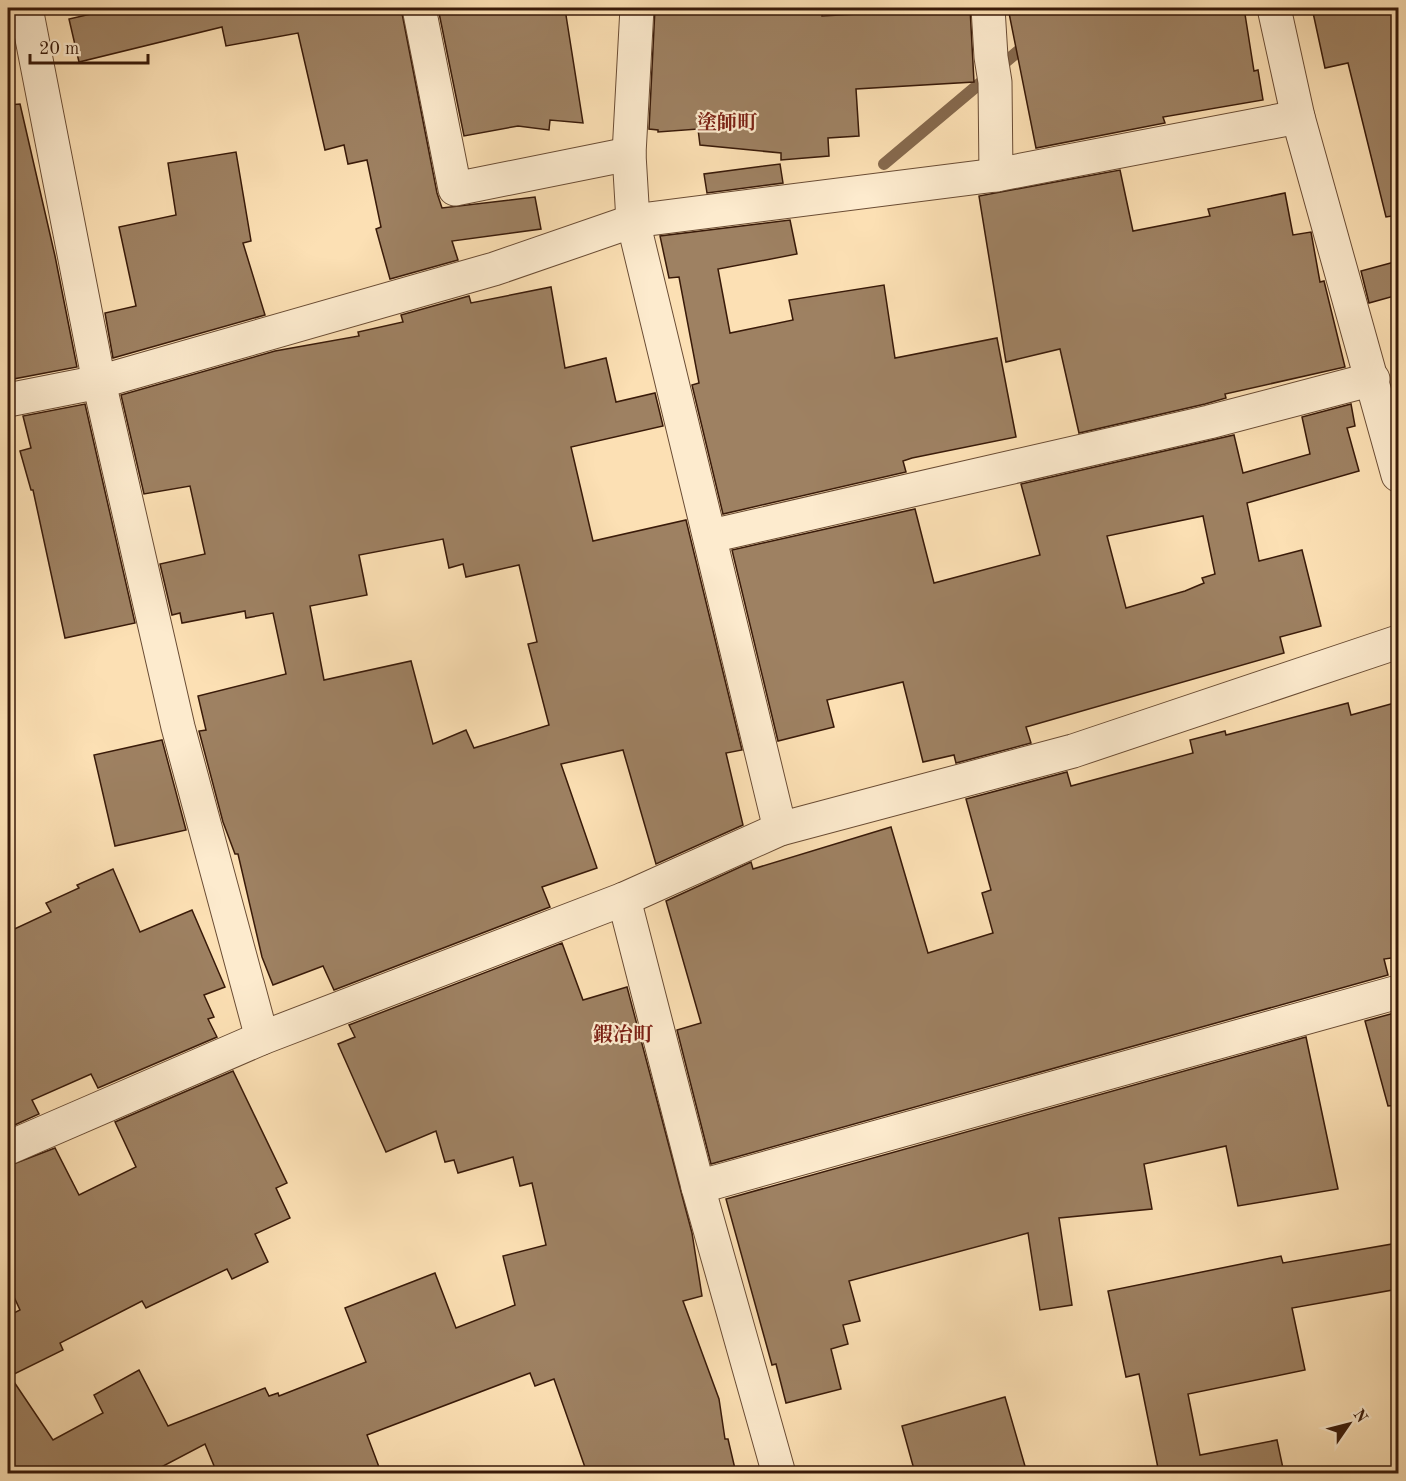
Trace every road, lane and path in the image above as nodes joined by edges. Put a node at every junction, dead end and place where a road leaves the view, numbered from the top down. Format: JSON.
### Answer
{"nodes":[{"id":1,"x":419,"y":8,"type":"edge"},
{"id":2,"x":637,"y":8,"type":"edge"},
{"id":3,"x":988,"y":8,"type":"edge"},
{"id":4,"x":1274,"y":8,"type":"edge"},
{"id":5,"x":21,"y":18,"type":"edge"},
{"id":6,"x":1298,"y":117,"type":"junction"},
{"id":7,"x":629,"y":154,"type":"junction"},
{"id":8,"x":996,"y":175,"type":"junction"},
{"id":9,"x":633,"y":221,"type":"junction"},
{"id":10,"x":1373,"y":379,"type":"junction"},
{"id":11,"x":99,"y":382,"type":"junction"},
{"id":12,"x":8,"y":400,"type":"edge"},
{"id":13,"x":1398,"y":475,"type":"edge"},
{"id":14,"x":711,"y":536,"type":"junction"},
{"id":15,"x":1398,"y":642,"type":"edge"},
{"id":16,"x":780,"y":829,"type":"junction"},
{"id":17,"x":624,"y":899,"type":"junction"},
{"id":18,"x":1398,"y":992,"type":"edge"},
{"id":19,"x":262,"y":1038,"type":"junction"},
{"id":20,"x":8,"y":1148,"type":"edge"},
{"id":21,"x":698,"y":1187,"type":"junction"},
{"id":22,"x":779,"y":1473,"type":"edge"}],
"edges":[{"from":1,"to":7,"type":"street"},
{"from":2,"to":7,"type":"street"},
{"from":3,"to":8,"type":"street"},
{"from":4,"to":6,"type":"street"},
{"from":5,"to":11,"type":"street"},
{"from":6,"to":8,"type":"street"},
{"from":6,"to":10,"type":"street"},
{"from":7,"to":9,"type":"street"},
{"from":8,"to":9,"type":"street"},
{"from":9,"to":11,"type":"street"},
{"from":9,"to":14,"type":"street"},
{"from":10,"to":13,"type":"street"},
{"from":10,"to":14,"type":"street"},
{"from":11,"to":12,"type":"street"},
{"from":11,"to":19,"type":"street"},
{"from":14,"to":16,"type":"street"},
{"from":15,"to":16,"type":"street"},
{"from":16,"to":17,"type":"street"},
{"from":17,"to":19,"type":"street"},
{"from":17,"to":21,"type":"street"},
{"from":18,"to":21,"type":"street"},
{"from":19,"to":20,"type":"street"},
{"from":21,"to":22,"type":"street"}]}
